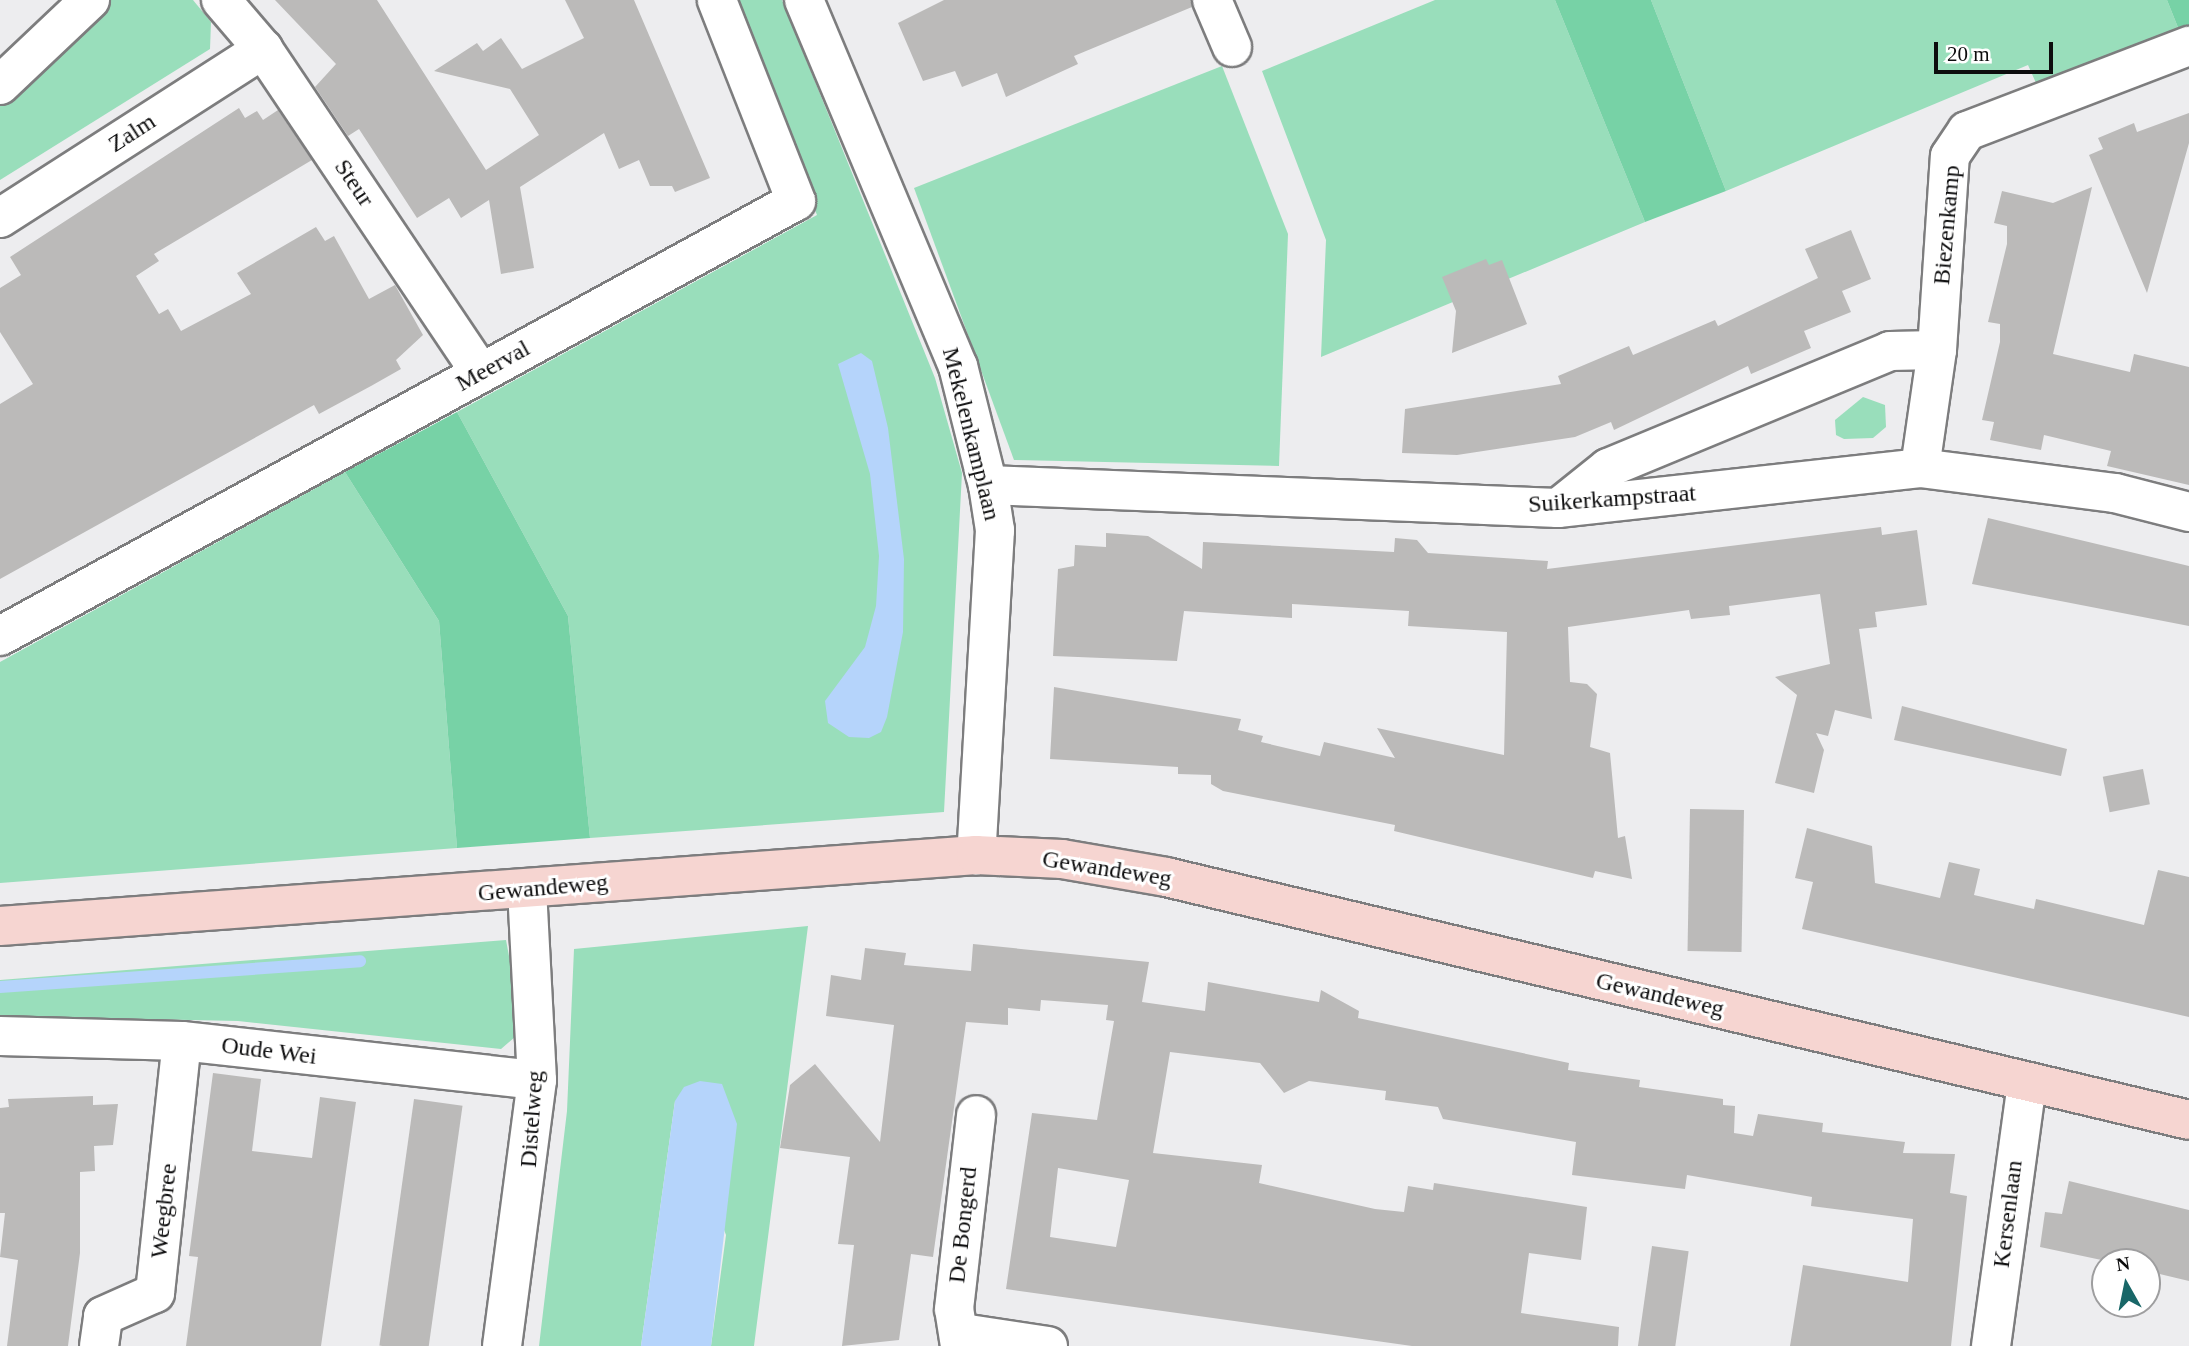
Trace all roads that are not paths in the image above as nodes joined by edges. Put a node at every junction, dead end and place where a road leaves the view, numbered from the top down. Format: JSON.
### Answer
{"nodes":[{"id":1,"x":90,"y":0,"type":"edge"},
{"id":2,"x":221,"y":0,"type":"edge"},
{"id":3,"x":717,"y":0,"type":"edge"},
{"id":4,"x":804,"y":0,"type":"edge"},
{"id":5,"x":1213,"y":0,"type":"edge"},
{"id":6,"x":2189,"y":46,"type":"edge"},
{"id":7,"x":1232,"y":47,"type":"dead end"},
{"id":8,"x":264,"y":49,"type":"junction"},
{"id":9,"x":0,"y":85,"type":"edge"},
{"id":10,"x":0,"y":218,"type":"edge"},
{"id":11,"x":1937,"y":350,"type":"junction"},
{"id":12,"x":480,"y":372,"type":"junction"},
{"id":13,"x":1920,"y":468,"type":"junction"},
{"id":14,"x":988,"y":485,"type":"junction"},
{"id":15,"x":1558,"y":508,"type":"junction"},
{"id":16,"x":2189,"y":512,"type":"edge"},
{"id":17,"x":0,"y":636,"type":"edge"},
{"id":18,"x":976,"y":855,"type":"junction"},
{"id":19,"x":527,"y":890,"type":"junction"},
{"id":20,"x":0,"y":926,"type":"edge"},
{"id":21,"x":0,"y":1036,"type":"edge"},
{"id":22,"x":182,"y":1041,"type":"junction"},
{"id":23,"x":537,"y":1080,"type":"junction"},
{"id":24,"x":2027,"y":1082,"type":"junction"},
{"id":25,"x":975,"y":1115,"type":"dead end"},
{"id":26,"x":2189,"y":1120,"type":"edge"},
{"id":27,"x":961,"y":1340,"type":"edge"},
{"id":28,"x":99,"y":1346,"type":"edge"},
{"id":29,"x":502,"y":1346,"type":"edge"},
{"id":30,"x":1048,"y":1346,"type":"edge"},
{"id":31,"x":1991,"y":1346,"type":"edge"}],
"edges":[{"from":1,"to":9,"type":"street"},
{"from":2,"to":8,"type":"street","name":"Steur"},
{"from":3,"to":12,"type":"street","name":"Meerval"},
{"from":4,"to":14,"type":"street","name":"Mekelenkamplaan"},
{"from":5,"to":7,"type":"street"},
{"from":6,"to":11,"type":"street","name":"Biezenkamp"},
{"from":8,"to":10,"type":"street","name":"Zalm"},
{"from":8,"to":12,"type":"street","name":"Steur"},
{"from":11,"to":13,"type":"street","name":"Biezenkamp"},
{"from":11,"to":15,"type":"street"},
{"from":12,"to":17,"type":"street","name":"Meerval"},
{"from":13,"to":15,"type":"street","name":"Suikerkampstraat"},
{"from":13,"to":16,"type":"street","name":"Suikerkampstraat"},
{"from":14,"to":15,"type":"street","name":"Suikerkampstraat"},
{"from":14,"to":18,"type":"street","name":"Mekelenkamplaan"},
{"from":18,"to":19,"type":"street","name":"Gewandeweg"},
{"from":18,"to":24,"type":"street","name":"Gewandeweg"},
{"from":19,"to":20,"type":"street","name":"Gewandeweg"},
{"from":19,"to":23,"type":"street","name":"Distelweg"},
{"from":21,"to":22,"type":"street","name":"Oude Wei"},
{"from":22,"to":23,"type":"street","name":"Oude Wei"},
{"from":22,"to":28,"type":"street","name":"Weegbree"},
{"from":23,"to":29,"type":"street","name":"Distelweg"},
{"from":24,"to":26,"type":"street","name":"Gewandeweg"},
{"from":24,"to":31,"type":"street","name":"Kersenlaan"},
{"from":25,"to":27,"type":"street","name":"De Bongerd"},
{"from":27,"to":30,"type":"street","name":"De Bongerd"}]}
